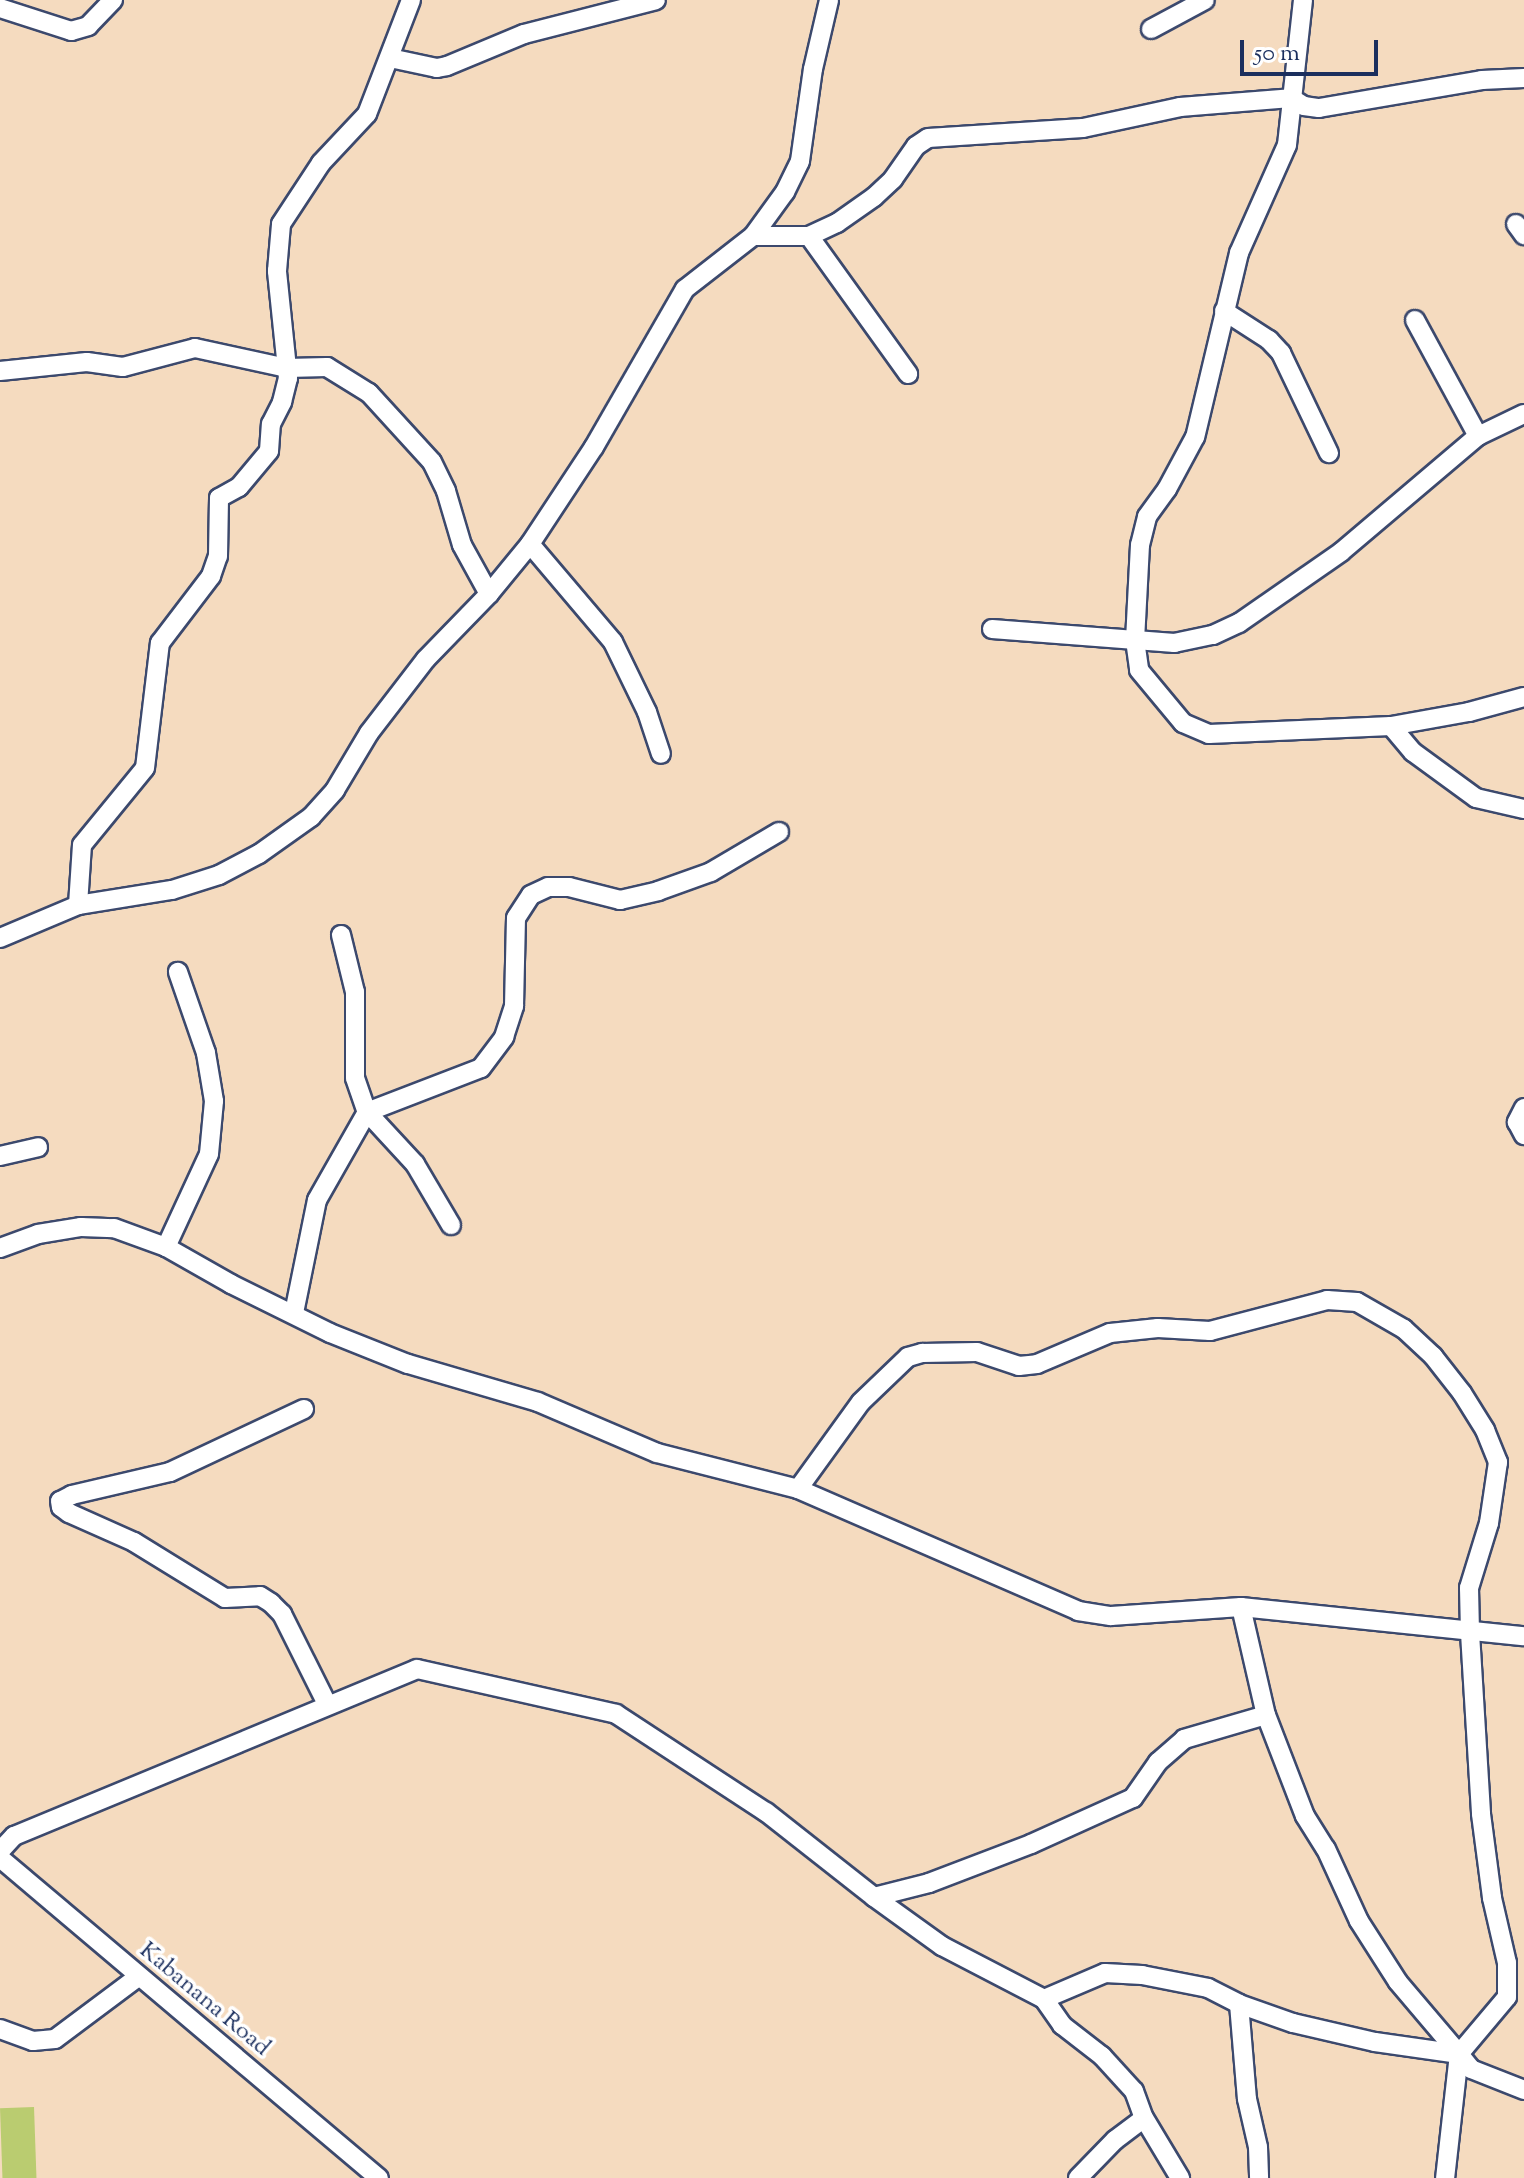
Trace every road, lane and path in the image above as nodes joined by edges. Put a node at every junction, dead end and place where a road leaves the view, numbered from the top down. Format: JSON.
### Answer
{"nodes":[{"id":1,"x":113,"y":0,"type":"edge"},
{"id":2,"x":411,"y":0,"type":"edge"},
{"id":3,"x":656,"y":0,"type":"edge"},
{"id":4,"x":829,"y":0,"type":"edge"},
{"id":5,"x":1205,"y":0,"type":"edge"},
{"id":6,"x":1303,"y":0,"type":"edge"},
{"id":7,"x":0,"y":8,"type":"edge"},
{"id":8,"x":1151,"y":29,"type":"dead end"},
{"id":9,"x":390,"y":58,"type":"junction"},
{"id":10,"x":1524,"y":78,"type":"edge"},
{"id":11,"x":1291,"y":98,"type":"junction"},
{"id":12,"x":753,"y":236,"type":"junction"},
{"id":13,"x":809,"y":236,"type":"junction"},
{"id":14,"x":1224,"y":311,"type":"junction"},
{"id":15,"x":1415,"y":320,"type":"dead end"},
{"id":16,"x":287,"y":368,"type":"junction"},
{"id":17,"x":0,"y":371,"type":"edge"},
{"id":18,"x":908,"y":374,"type":"dead end"},
{"id":19,"x":1524,"y":414,"type":"edge"},
{"id":20,"x":1478,"y":436,"type":"junction"},
{"id":21,"x":1329,"y":453,"type":"dead end"},
{"id":22,"x":530,"y":544,"type":"junction"},
{"id":23,"x":489,"y":594,"type":"junction"},
{"id":24,"x":992,"y":629,"type":"dead end"},
{"id":25,"x":1135,"y":640,"type":"junction"},
{"id":26,"x":1524,"y":697,"type":"edge"},
{"id":27,"x":1391,"y":726,"type":"junction"},
{"id":28,"x":661,"y":754,"type":"dead end"},
{"id":29,"x":1524,"y":809,"type":"edge"},
{"id":30,"x":779,"y":832,"type":"dead end"},
{"id":31,"x":78,"y":905,"type":"junction"},
{"id":32,"x":341,"y":935,"type":"dead end"},
{"id":33,"x":0,"y":938,"type":"edge"},
{"id":34,"x":178,"y":972,"type":"dead end"},
{"id":35,"x":1524,"y":1108,"type":"edge"},
{"id":36,"x":367,"y":1112,"type":"junction"},
{"id":37,"x":1524,"y":1135,"type":"edge"},
{"id":38,"x":38,"y":1147,"type":"dead end"},
{"id":39,"x":0,"y":1156,"type":"edge"},
{"id":40,"x":451,"y":1225,"type":"dead end"},
{"id":41,"x":0,"y":1247,"type":"edge"},
{"id":42,"x":166,"y":1247,"type":"junction"},
{"id":43,"x":294,"y":1313,"type":"junction"},
{"id":44,"x":304,"y":1409,"type":"dead end"},
{"id":45,"x":798,"y":1489,"type":"junction"},
{"id":46,"x":1241,"y":1607,"type":"junction"},
{"id":47,"x":1470,"y":1633,"type":"junction"},
{"id":48,"x":1524,"y":1636,"type":"edge"},
{"id":49,"x":327,"y":1704,"type":"junction"},
{"id":50,"x":1266,"y":1715,"type":"junction"},
{"id":51,"x":0,"y":1851,"type":"edge"},
{"id":52,"x":0,"y":1858,"type":"edge"},
{"id":53,"x":874,"y":1897,"type":"junction"},
{"id":54,"x":138,"y":1977,"type":"junction"},
{"id":55,"x":1044,"y":1999,"type":"junction"},
{"id":56,"x":1239,"y":2004,"type":"junction"},
{"id":57,"x":0,"y":2029,"type":"edge"},
{"id":58,"x":1459,"y":2054,"type":"junction"},
{"id":59,"x":1524,"y":2090,"type":"edge"},
{"id":60,"x":1144,"y":2118,"type":"junction"},
{"id":61,"x":379,"y":2178,"type":"edge"},
{"id":62,"x":1078,"y":2178,"type":"edge"},
{"id":63,"x":1180,"y":2178,"type":"edge"},
{"id":64,"x":1259,"y":2178,"type":"edge"},
{"id":65,"x":1445,"y":2178,"type":"edge"}],
"edges":[{"from":1,"to":7,"type":"street"},
{"from":2,"to":9,"type":"street"},
{"from":3,"to":9,"type":"street"},
{"from":4,"to":12,"type":"street"},
{"from":5,"to":8,"type":"street"},
{"from":6,"to":11,"type":"street"},
{"from":9,"to":16,"type":"street"},
{"from":10,"to":11,"type":"street"},
{"from":11,"to":13,"type":"street"},
{"from":11,"to":14,"type":"street"},
{"from":12,"to":13,"type":"street"},
{"from":12,"to":22,"type":"street"},
{"from":13,"to":18,"type":"street"},
{"from":14,"to":21,"type":"street"},
{"from":14,"to":25,"type":"street"},
{"from":15,"to":20,"type":"street"},
{"from":16,"to":17,"type":"street"},
{"from":16,"to":23,"type":"street"},
{"from":16,"to":31,"type":"street"},
{"from":19,"to":20,"type":"street"},
{"from":20,"to":25,"type":"street"},
{"from":22,"to":23,"type":"street"},
{"from":22,"to":28,"type":"street"},
{"from":23,"to":31,"type":"street"},
{"from":24,"to":25,"type":"street"},
{"from":25,"to":27,"type":"street"},
{"from":26,"to":27,"type":"street"},
{"from":27,"to":29,"type":"street"},
{"from":30,"to":36,"type":"street"},
{"from":31,"to":33,"type":"street"},
{"from":32,"to":36,"type":"street"},
{"from":34,"to":42,"type":"street"},
{"from":35,"to":37,"type":"street"},
{"from":36,"to":40,"type":"street"},
{"from":36,"to":43,"type":"street"},
{"from":38,"to":39,"type":"street"},
{"from":41,"to":42,"type":"street"},
{"from":42,"to":43,"type":"street"},
{"from":43,"to":45,"type":"street"},
{"from":44,"to":49,"type":"street"},
{"from":45,"to":46,"type":"street"},
{"from":45,"to":47,"type":"street"},
{"from":46,"to":47,"type":"street"},
{"from":46,"to":50,"type":"street"},
{"from":47,"to":48,"type":"street"},
{"from":47,"to":58,"type":"street"},
{"from":49,"to":51,"type":"street"},
{"from":49,"to":53,"type":"street"},
{"from":50,"to":53,"type":"street"},
{"from":50,"to":58,"type":"street"},
{"from":52,"to":54,"type":"street","name":"Kabanana Road"},
{"from":53,"to":55,"type":"street"},
{"from":54,"to":57,"type":"street"},
{"from":54,"to":61,"type":"street","name":"Kabanana Road"},
{"from":55,"to":56,"type":"street"},
{"from":55,"to":60,"type":"street"},
{"from":56,"to":58,"type":"street"},
{"from":56,"to":64,"type":"street"},
{"from":58,"to":59,"type":"street"},
{"from":58,"to":65,"type":"street"},
{"from":60,"to":62,"type":"street"},
{"from":60,"to":63,"type":"street"}]}
